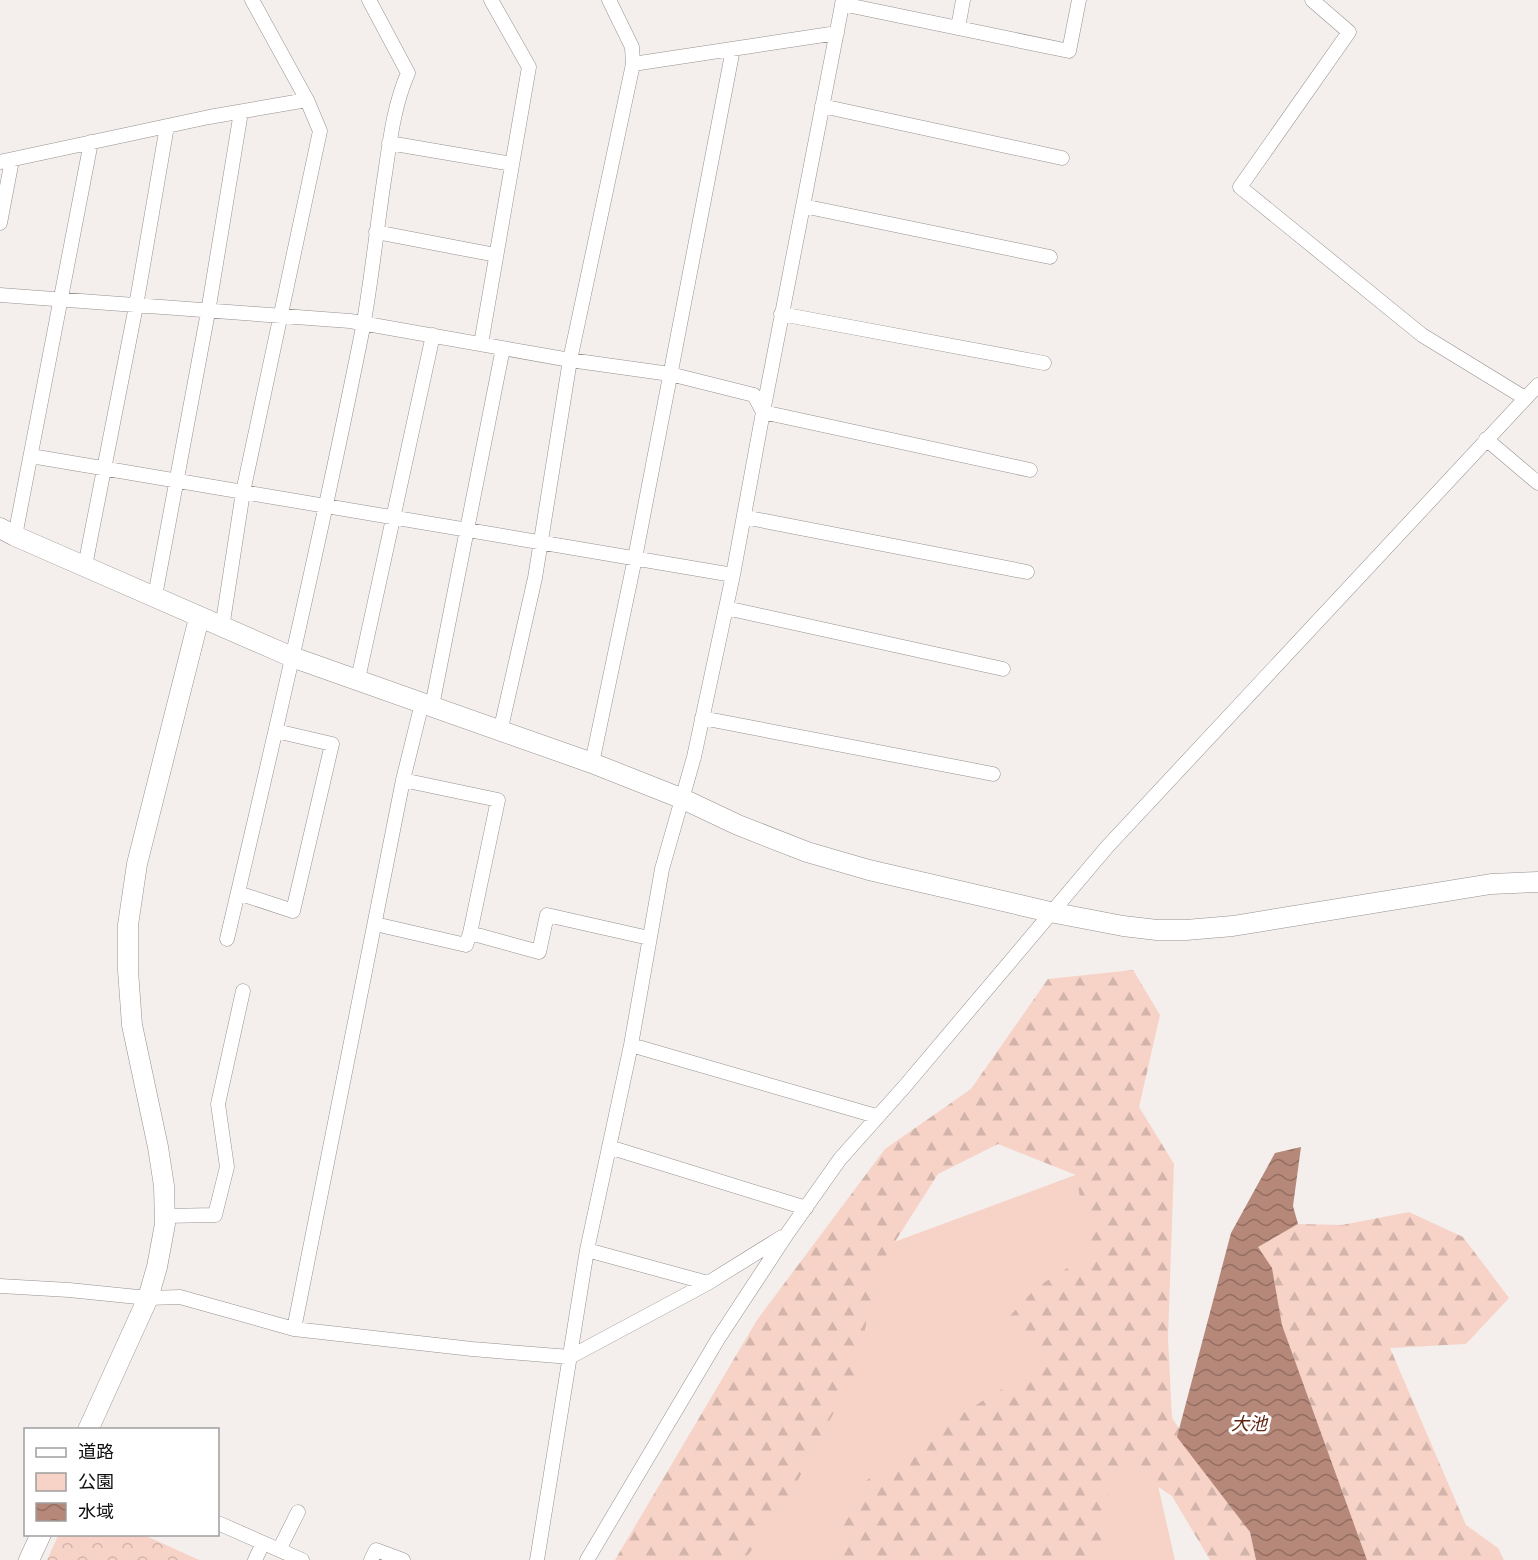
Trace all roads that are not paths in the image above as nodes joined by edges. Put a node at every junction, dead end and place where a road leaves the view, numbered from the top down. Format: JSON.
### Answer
{"nodes":[{"id":1,"x":252,"y":0,"type":"edge"},
{"id":2,"x":369,"y":0,"type":"edge"},
{"id":3,"x":491,"y":0,"type":"edge"},
{"id":4,"x":609,"y":0,"type":"edge"},
{"id":5,"x":963,"y":0,"type":"edge"},
{"id":6,"x":1079,"y":0,"type":"edge"},
{"id":7,"x":1090,"y":0,"type":"edge"},
{"id":8,"x":1312,"y":0,"type":"edge"},
{"id":9,"x":843,"y":2,"type":"edge"},
{"id":10,"x":958,"y":28,"type":"junction"},
{"id":11,"x":1074,"y":28,"type":"junction"},
{"id":12,"x":837,"y":33,"type":"junction"},
{"id":13,"x":733,"y":49,"type":"junction"},
{"id":14,"x":633,"y":64,"type":"junction"},
{"id":15,"x":308,"y":100,"type":"junction"},
{"id":16,"x":822,"y":106,"type":"junction"},
{"id":17,"x":241,"y":112,"type":"junction"},
{"id":18,"x":167,"y":126,"type":"junction"},
{"id":19,"x":91,"y":142,"type":"junction"},
{"id":20,"x":389,"y":143,"type":"junction"},
{"id":21,"x":1062,"y":158,"type":"dead end"},
{"id":22,"x":6,"y":161,"type":"edge"},
{"id":23,"x":512,"y":164,"type":"junction"},
{"id":24,"x":802,"y":206,"type":"junction"},
{"id":25,"x":0,"y":223,"type":"edge"},
{"id":26,"x":376,"y":232,"type":"junction"},
{"id":27,"x":496,"y":255,"type":"junction"},
{"id":28,"x":1050,"y":257,"type":"dead end"},
{"id":29,"x":0,"y":295,"type":"edge"},
{"id":30,"x":60,"y":300,"type":"junction"},
{"id":31,"x":136,"y":306,"type":"junction"},
{"id":32,"x":208,"y":312,"type":"junction"},
{"id":33,"x":782,"y":314,"type":"junction"},
{"id":34,"x":282,"y":316,"type":"junction"},
{"id":35,"x":363,"y":324,"type":"junction"},
{"id":36,"x":433,"y":335,"type":"junction"},
{"id":37,"x":481,"y":344,"type":"junction"},
{"id":38,"x":503,"y":348,"type":"junction"},
{"id":39,"x":570,"y":360,"type":"junction"},
{"id":40,"x":1044,"y":363,"type":"dead end"},
{"id":41,"x":670,"y":374,"type":"junction"},
{"id":42,"x":1538,"y":385,"type":"edge"},
{"id":43,"x":1525,"y":398,"type":"junction"},
{"id":44,"x":763,"y":412,"type":"junction"},
{"id":45,"x":1486,"y":440,"type":"junction"},
{"id":46,"x":31,"y":456,"type":"junction"},
{"id":47,"x":105,"y":468,"type":"junction"},
{"id":48,"x":1030,"y":470,"type":"dead end"},
{"id":49,"x":177,"y":480,"type":"junction"},
{"id":50,"x":1538,"y":483,"type":"edge"},
{"id":51,"x":243,"y":492,"type":"junction"},
{"id":52,"x":326,"y":506,"type":"junction"},
{"id":53,"x":394,"y":517,"type":"junction"},
{"id":54,"x":744,"y":517,"type":"junction"},
{"id":55,"x":469,"y":530,"type":"junction"},
{"id":56,"x":7,"y":532,"type":"edge"},
{"id":57,"x":540,"y":542,"type":"junction"},
{"id":58,"x":635,"y":558,"type":"junction"},
{"id":59,"x":86,"y":566,"type":"junction"},
{"id":60,"x":1027,"y":572,"type":"dead end"},
{"id":61,"x":733,"y":575,"type":"junction"},
{"id":62,"x":155,"y":596,"type":"junction"},
{"id":63,"x":726,"y":608,"type":"junction"},
{"id":64,"x":199,"y":618,"type":"junction"},
{"id":65,"x":222,"y":628,"type":"junction"},
{"id":66,"x":292,"y":657,"type":"junction"},
{"id":67,"x":1003,"y":669,"type":"dead end"},
{"id":68,"x":358,"y":680,"type":"junction"},
{"id":69,"x":427,"y":705,"type":"junction"},
{"id":70,"x":702,"y":718,"type":"junction"},
{"id":71,"x":276,"y":731,"type":"junction"},
{"id":72,"x":500,"y":732,"type":"junction"},
{"id":73,"x":592,"y":764,"type":"junction"},
{"id":74,"x":993,"y":774,"type":"dead end"},
{"id":75,"x":404,"y":780,"type":"junction"},
{"id":76,"x":683,"y":799,"type":"junction"},
{"id":77,"x":1538,"y":882,"type":"edge"},
{"id":78,"x":238,"y":893,"type":"junction"},
{"id":79,"x":1050,"y":912,"type":"junction"},
{"id":80,"x":375,"y":924,"type":"junction"},
{"id":81,"x":470,"y":933,"type":"junction"},
{"id":82,"x":649,"y":938,"type":"junction"},
{"id":83,"x":227,"y":939,"type":"dead end"},
{"id":84,"x":243,"y":991,"type":"dead end"},
{"id":85,"x":631,"y":1045,"type":"junction"},
{"id":86,"x":876,"y":1116,"type":"junction"},
{"id":87,"x":609,"y":1147,"type":"junction"},
{"id":88,"x":806,"y":1208,"type":"junction"},
{"id":89,"x":165,"y":1216,"type":"junction"},
{"id":90,"x":787,"y":1234,"type":"junction"},
{"id":91,"x":587,"y":1250,"type":"junction"},
{"id":92,"x":708,"y":1283,"type":"junction"},
{"id":93,"x":0,"y":1286,"type":"edge"},
{"id":94,"x":148,"y":1298,"type":"junction"},
{"id":95,"x":294,"y":1329,"type":"junction"},
{"id":96,"x":570,"y":1357,"type":"junction"},
{"id":97,"x":89,"y":1428,"type":"edge"},
{"id":98,"x":298,"y":1512,"type":"dead end"},
{"id":99,"x":219,"y":1523,"type":"edge"},
{"id":100,"x":40,"y":1536,"type":"edge"},
{"id":101,"x":263,"y":1543,"type":"junction"},
{"id":102,"x":279,"y":1550,"type":"junction"},
{"id":103,"x":29,"y":1560,"type":"edge"},
{"id":104,"x":255,"y":1560,"type":"edge"},
{"id":105,"x":302,"y":1560,"type":"edge"},
{"id":106,"x":371,"y":1560,"type":"edge"},
{"id":107,"x":403,"y":1560,"type":"edge"},
{"id":108,"x":537,"y":1560,"type":"edge"},
{"id":109,"x":587,"y":1560,"type":"edge"}],
"edges":[{"from":1,"to":15,"type":"street"},
{"from":2,"to":20,"type":"street"},
{"from":3,"to":23,"type":"street"},
{"from":4,"to":14,"type":"street"},
{"from":5,"to":10,"type":"street"},
{"from":6,"to":11,"type":"street"},
{"from":7,"to":11,"type":"street"},
{"from":8,"to":43,"type":"street"},
{"from":9,"to":10,"type":"street"},
{"from":9,"to":12,"type":"street"},
{"from":10,"to":11,"type":"street"},
{"from":12,"to":13,"type":"street"},
{"from":12,"to":16,"type":"street"},
{"from":13,"to":14,"type":"street"},
{"from":13,"to":41,"type":"street"},
{"from":14,"to":39,"type":"street"},
{"from":15,"to":17,"type":"street"},
{"from":15,"to":34,"type":"street"},
{"from":16,"to":21,"type":"street"},
{"from":16,"to":24,"type":"street"},
{"from":17,"to":18,"type":"street"},
{"from":17,"to":32,"type":"street"},
{"from":18,"to":19,"type":"street"},
{"from":18,"to":31,"type":"street"},
{"from":19,"to":22,"type":"street"},
{"from":19,"to":30,"type":"street"},
{"from":20,"to":23,"type":"street"},
{"from":20,"to":26,"type":"street"},
{"from":22,"to":25,"type":"street"},
{"from":23,"to":27,"type":"street"},
{"from":24,"to":28,"type":"street"},
{"from":24,"to":33,"type":"street"},
{"from":26,"to":27,"type":"street"},
{"from":26,"to":35,"type":"street"},
{"from":27,"to":37,"type":"street"},
{"from":29,"to":30,"type":"street"},
{"from":30,"to":31,"type":"street"},
{"from":30,"to":46,"type":"street"},
{"from":31,"to":32,"type":"street"},
{"from":31,"to":47,"type":"street"},
{"from":32,"to":34,"type":"street"},
{"from":32,"to":49,"type":"street"},
{"from":33,"to":40,"type":"street"},
{"from":33,"to":44,"type":"street"},
{"from":34,"to":35,"type":"street"},
{"from":34,"to":51,"type":"street"},
{"from":35,"to":36,"type":"street"},
{"from":35,"to":52,"type":"street"},
{"from":36,"to":37,"type":"street"},
{"from":36,"to":53,"type":"street"},
{"from":37,"to":38,"type":"street"},
{"from":38,"to":39,"type":"street"},
{"from":38,"to":55,"type":"street"},
{"from":39,"to":41,"type":"street"},
{"from":39,"to":57,"type":"street"},
{"from":41,"to":44,"type":"street"},
{"from":41,"to":58,"type":"street"},
{"from":42,"to":43,"type":"street"},
{"from":43,"to":45,"type":"street"},
{"from":44,"to":48,"type":"street"},
{"from":44,"to":54,"type":"street"},
{"from":45,"to":50,"type":"street"},
{"from":45,"to":79,"type":"street"},
{"from":46,"to":47,"type":"street"},
{"from":46,"to":56,"type":"street"},
{"from":47,"to":49,"type":"street"},
{"from":47,"to":59,"type":"street"},
{"from":49,"to":51,"type":"street"},
{"from":49,"to":62,"type":"street"},
{"from":51,"to":52,"type":"street"},
{"from":51,"to":65,"type":"street"},
{"from":52,"to":53,"type":"street"},
{"from":52,"to":66,"type":"street"},
{"from":53,"to":55,"type":"street"},
{"from":53,"to":68,"type":"street"},
{"from":54,"to":60,"type":"street"},
{"from":54,"to":61,"type":"street"},
{"from":55,"to":57,"type":"street"},
{"from":55,"to":69,"type":"street"},
{"from":56,"to":59,"type":"street"},
{"from":57,"to":58,"type":"street"},
{"from":57,"to":72,"type":"street"},
{"from":58,"to":61,"type":"street"},
{"from":58,"to":73,"type":"street"},
{"from":59,"to":62,"type":"street"},
{"from":61,"to":63,"type":"street"},
{"from":62,"to":64,"type":"street"},
{"from":63,"to":67,"type":"street"},
{"from":63,"to":70,"type":"street"},
{"from":64,"to":65,"type":"street"},
{"from":64,"to":89,"type":"street"},
{"from":65,"to":66,"type":"street"},
{"from":66,"to":68,"type":"street"},
{"from":66,"to":71,"type":"street"},
{"from":68,"to":69,"type":"street"},
{"from":69,"to":72,"type":"street"},
{"from":69,"to":75,"type":"street"},
{"from":70,"to":74,"type":"street"},
{"from":70,"to":76,"type":"street"},
{"from":71,"to":78,"type":"street"},
{"from":71,"to":78,"type":"street"},
{"from":72,"to":73,"type":"street"},
{"from":73,"to":76,"type":"street"},
{"from":75,"to":80,"type":"street"},
{"from":75,"to":81,"type":"street"},
{"from":76,"to":79,"type":"street"},
{"from":76,"to":82,"type":"street"},
{"from":77,"to":79,"type":"street"},
{"from":78,"to":83,"type":"street"},
{"from":79,"to":86,"type":"street"},
{"from":80,"to":81,"type":"street"},
{"from":80,"to":95,"type":"street"},
{"from":81,"to":82,"type":"street"},
{"from":82,"to":85,"type":"street"},
{"from":84,"to":89,"type":"street"},
{"from":85,"to":86,"type":"street"},
{"from":85,"to":87,"type":"street"},
{"from":86,"to":88,"type":"street"},
{"from":87,"to":88,"type":"street"},
{"from":87,"to":91,"type":"street"},
{"from":88,"to":90,"type":"street"},
{"from":89,"to":94,"type":"street"},
{"from":90,"to":92,"type":"street"},
{"from":90,"to":109,"type":"street"},
{"from":91,"to":92,"type":"street"},
{"from":91,"to":96,"type":"street"},
{"from":92,"to":96,"type":"street"},
{"from":93,"to":94,"type":"street"},
{"from":94,"to":95,"type":"street"},
{"from":94,"to":97,"type":"street"},
{"from":95,"to":96,"type":"street"},
{"from":96,"to":108,"type":"street"},
{"from":98,"to":102,"type":"street"},
{"from":99,"to":101,"type":"street"},
{"from":100,"to":103,"type":"street"},
{"from":101,"to":102,"type":"street"},
{"from":101,"to":104,"type":"street"},
{"from":102,"to":105,"type":"street"},
{"from":106,"to":107,"type":"street"}]}
